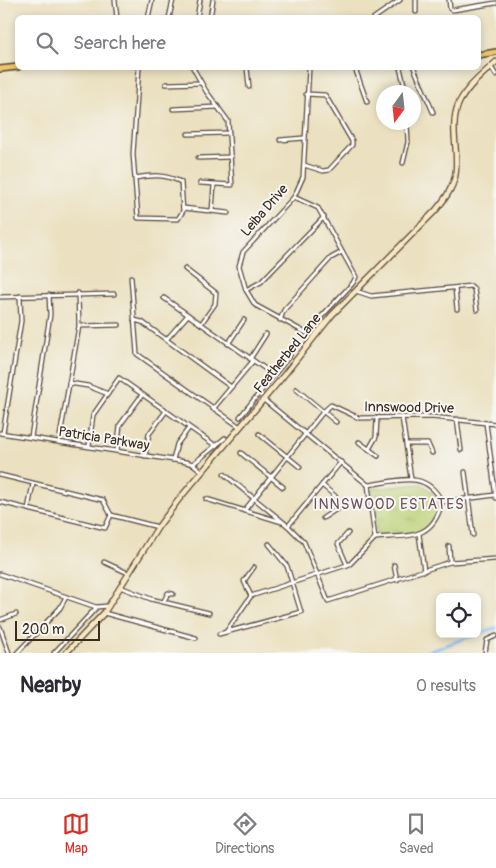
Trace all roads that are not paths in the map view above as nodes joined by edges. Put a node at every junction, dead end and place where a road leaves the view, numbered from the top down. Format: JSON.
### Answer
{"nodes":[{"id":1,"x":115,"y":0,"type":"edge"},
{"id":2,"x":152,"y":0,"type":"edge"},
{"id":3,"x":173,"y":0,"type":"edge"},
{"id":4,"x":200,"y":0,"type":"edge"},
{"id":5,"x":213,"y":0,"type":"edge"},
{"id":6,"x":400,"y":0,"type":"edge"},
{"id":7,"x":416,"y":0,"type":"edge"},
{"id":8,"x":449,"y":0,"type":"edge"},
{"id":9,"x":480,"y":0,"type":"edge"},
{"id":10,"x":496,"y":3,"type":"edge"},
{"id":11,"x":479,"y":6,"type":"junction"},
{"id":12,"x":416,"y":12,"type":"dead end"},
{"id":13,"x":117,"y":15,"type":"edge"},
{"id":14,"x":149,"y":15,"type":"edge"},
{"id":15,"x":170,"y":15,"type":"edge"},
{"id":16,"x":197,"y":15,"type":"edge"},
{"id":17,"x":210,"y":15,"type":"edge"},
{"id":18,"x":378,"y":15,"type":"edge"},
{"id":19,"x":496,"y":52,"type":"edge"},
{"id":20,"x":481,"y":54,"type":"edge"},
{"id":21,"x":496,"y":62,"type":"edge"},
{"id":22,"x":15,"y":66,"type":"edge"},
{"id":23,"x":491,"y":67,"type":"junction"},
{"id":24,"x":0,"y":69,"type":"edge"},
{"id":25,"x":138,"y":70,"type":"edge"},
{"id":26,"x":194,"y":70,"type":"edge"},
{"id":27,"x":248,"y":70,"type":"edge"},
{"id":28,"x":309,"y":70,"type":"edge"},
{"id":29,"x":357,"y":70,"type":"edge"},
{"id":30,"x":400,"y":70,"type":"edge"},
{"id":31,"x":415,"y":70,"type":"edge"},
{"id":32,"x":496,"y":75,"type":"edge"},
{"id":33,"x":201,"y":83,"type":"junction"},
{"id":34,"x":166,"y":84,"type":"dead end"},
{"id":35,"x":404,"y":85,"type":"edge"},
{"id":36,"x":249,"y":87,"type":"dead end"},
{"id":37,"x":306,"y":94,"type":"junction"},
{"id":38,"x":367,"y":102,"type":"dead end"},
{"id":39,"x":218,"y":107,"type":"junction"},
{"id":40,"x":173,"y":109,"type":"dead end"},
{"id":41,"x":433,"y":112,"type":"dead end"},
{"id":42,"x":407,"y":130,"type":"edge"},
{"id":43,"x":230,"y":133,"type":"junction"},
{"id":44,"x":188,"y":134,"type":"dead end"},
{"id":45,"x":304,"y":138,"type":"junction"},
{"id":46,"x":280,"y":140,"type":"dead end"},
{"id":47,"x":231,"y":157,"type":"junction"},
{"id":48,"x":198,"y":158,"type":"dead end"},
{"id":49,"x":403,"y":163,"type":"dead end"},
{"id":50,"x":304,"y":165,"type":"junction"},
{"id":51,"x":135,"y":178,"type":"junction"},
{"id":52,"x":200,"y":183,"type":"dead end"},
{"id":53,"x":214,"y":184,"type":"junction"},
{"id":54,"x":294,"y":197,"type":"junction"},
{"id":55,"x":183,"y":208,"type":"junction"},
{"id":56,"x":212,"y":211,"type":"junction"},
{"id":57,"x":228,"y":213,"type":"dead end"},
{"id":58,"x":324,"y":217,"type":"junction"},
{"id":59,"x":342,"y":252,"type":"junction"},
{"id":60,"x":185,"y":269,"type":"dead end"},
{"id":61,"x":131,"y":277,"type":"dead end"},
{"id":62,"x":455,"y":288,"type":"junction"},
{"id":63,"x":246,"y":290,"type":"junction"},
{"id":64,"x":356,"y":290,"type":"junction"},
{"id":65,"x":78,"y":293,"type":"junction"},
{"id":66,"x":114,"y":294,"type":"dead end"},
{"id":67,"x":49,"y":295,"type":"junction"},
{"id":68,"x":20,"y":296,"type":"junction"},
{"id":69,"x":0,"y":297,"type":"edge"},
{"id":70,"x":164,"y":298,"type":"dead end"},
{"id":71,"x":334,"y":304,"type":"junction"},
{"id":72,"x":338,"y":309,"type":"junction"},
{"id":73,"x":458,"y":309,"type":"dead end"},
{"id":74,"x":477,"y":310,"type":"dead end"},
{"id":75,"x":188,"y":315,"type":"junction"},
{"id":76,"x":134,"y":320,"type":"junction"},
{"id":77,"x":244,"y":320,"type":"dead end"},
{"id":78,"x":280,"y":320,"type":"junction"},
{"id":79,"x":201,"y":324,"type":"junction"},
{"id":80,"x":120,"y":325,"type":"dead end"},
{"id":81,"x":79,"y":326,"type":"junction"},
{"id":82,"x":266,"y":334,"type":"dead end"},
{"id":83,"x":166,"y":340,"type":"junction"},
{"id":84,"x":228,"y":344,"type":"junction"},
{"id":85,"x":290,"y":355,"type":"dead end"},
{"id":86,"x":252,"y":360,"type":"junction"},
{"id":87,"x":274,"y":375,"type":"junction"},
{"id":88,"x":69,"y":383,"type":"junction"},
{"id":89,"x":232,"y":387,"type":"junction"},
{"id":90,"x":296,"y":388,"type":"dead end"},
{"id":91,"x":108,"y":394,"type":"junction"},
{"id":92,"x":142,"y":394,"type":"junction"},
{"id":93,"x":264,"y":400,"type":"junction"},
{"id":94,"x":213,"y":409,"type":"junction"},
{"id":95,"x":166,"y":411,"type":"junction"},
{"id":96,"x":323,"y":412,"type":"junction"},
{"id":97,"x":240,"y":417,"type":"dead end"},
{"id":98,"x":402,"y":417,"type":"junction"},
{"id":99,"x":376,"y":418,"type":"junction"},
{"id":100,"x":457,"y":419,"type":"junction"},
{"id":101,"x":336,"y":422,"type":"dead end"},
{"id":102,"x":486,"y":423,"type":"junction"},
{"id":103,"x":496,"y":424,"type":"edge"},
{"id":104,"x":240,"y":427,"type":"junction"},
{"id":105,"x":189,"y":428,"type":"junction"},
{"id":106,"x":2,"y":433,"type":"edge"},
{"id":107,"x":306,"y":433,"type":"junction"},
{"id":108,"x":259,"y":434,"type":"dead end"},
{"id":109,"x":32,"y":437,"type":"junction"},
{"id":110,"x":225,"y":438,"type":"dead end"},
{"id":111,"x":60,"y":442,"type":"junction"},
{"id":112,"x":359,"y":442,"type":"dead end"},
{"id":113,"x":407,"y":444,"type":"junction"},
{"id":114,"x":88,"y":446,"type":"junction"},
{"id":115,"x":216,"y":446,"type":"junction"},
{"id":116,"x":369,"y":449,"type":"junction"},
{"id":117,"x":462,"y":450,"type":"dead end"},
{"id":118,"x":117,"y":451,"type":"junction"},
{"id":119,"x":241,"y":453,"type":"dead end"},
{"id":120,"x":432,"y":453,"type":"dead end"},
{"id":121,"x":496,"y":453,"type":"edge"},
{"id":122,"x":490,"y":454,"type":"junction"},
{"id":123,"x":145,"y":456,"type":"junction"},
{"id":124,"x":287,"y":456,"type":"junction"},
{"id":125,"x":378,"y":456,"type":"dead end"},
{"id":126,"x":173,"y":460,"type":"junction"},
{"id":127,"x":341,"y":462,"type":"junction"},
{"id":128,"x":193,"y":464,"type":"junction"},
{"id":129,"x":300,"y":467,"type":"dead end"},
{"id":130,"x":202,"y":471,"type":"junction"},
{"id":131,"x":465,"y":472,"type":"dead end"},
{"id":132,"x":224,"y":474,"type":"dead end"},
{"id":133,"x":0,"y":475,"type":"edge"},
{"id":134,"x":271,"y":478,"type":"junction"},
{"id":135,"x":411,"y":479,"type":"junction"},
{"id":136,"x":33,"y":484,"type":"junction"},
{"id":137,"x":322,"y":485,"type":"junction"},
{"id":138,"x":368,"y":485,"type":"junction"},
{"id":139,"x":283,"y":488,"type":"dead end"},
{"id":140,"x":496,"y":496,"type":"edge"},
{"id":141,"x":254,"y":498,"type":"junction"},
{"id":142,"x":469,"y":498,"type":"junction"},
{"id":143,"x":206,"y":499,"type":"dead end"},
{"id":144,"x":0,"y":502,"type":"edge"},
{"id":145,"x":442,"y":502,"type":"junction"},
{"id":146,"x":28,"y":509,"type":"junction"},
{"id":147,"x":244,"y":510,"type":"junction"},
{"id":148,"x":111,"y":515,"type":"junction"},
{"id":149,"x":324,"y":518,"type":"dead end"},
{"id":150,"x":285,"y":523,"type":"junction"},
{"id":151,"x":288,"y":526,"type":"junction"},
{"id":152,"x":158,"y":527,"type":"junction"},
{"id":153,"x":348,"y":533,"type":"dead end"},
{"id":154,"x":419,"y":534,"type":"junction"},
{"id":155,"x":473,"y":535,"type":"dead end"},
{"id":156,"x":375,"y":538,"type":"junction"},
{"id":157,"x":269,"y":544,"type":"dead end"},
{"id":158,"x":449,"y":546,"type":"dead end"},
{"id":159,"x":496,"y":559,"type":"edge"},
{"id":160,"x":104,"y":562,"type":"dead end"},
{"id":161,"x":450,"y":562,"type":"junction"},
{"id":162,"x":347,"y":565,"type":"junction"},
{"id":163,"x":394,"y":565,"type":"dead end"},
{"id":164,"x":254,"y":567,"type":"dead end"},
{"id":165,"x":424,"y":571,"type":"junction"},
{"id":166,"x":128,"y":573,"type":"junction"},
{"id":167,"x":0,"y":574,"type":"edge"},
{"id":168,"x":318,"y":574,"type":"junction"},
{"id":169,"x":397,"y":580,"type":"junction"},
{"id":170,"x":292,"y":582,"type":"junction"},
{"id":171,"x":120,"y":587,"type":"junction"},
{"id":172,"x":173,"y":594,"type":"dead end"},
{"id":173,"x":251,"y":596,"type":"junction"},
{"id":174,"x":66,"y":597,"type":"junction"},
{"id":175,"x":164,"y":601,"type":"junction"},
{"id":176,"x":108,"y":606,"type":"junction"},
{"id":177,"x":96,"y":607,"type":"junction"},
{"id":178,"x":104,"y":613,"type":"junction"},
{"id":179,"x":209,"y":613,"type":"dead end"},
{"id":180,"x":16,"y":614,"type":"dead end"},
{"id":181,"x":0,"y":620,"type":"edge"},
{"id":182,"x":0,"y":627,"type":"edge"},
{"id":183,"x":226,"y":632,"type":"junction"},
{"id":184,"x":219,"y":634,"type":"dead end"},
{"id":185,"x":496,"y":636,"type":"edge"},
{"id":186,"x":196,"y":638,"type":"dead end"},
{"id":187,"x":9,"y":653,"type":"edge"},
{"id":188,"x":17,"y":653,"type":"edge"},
{"id":189,"x":54,"y":653,"type":"edge"},
{"id":190,"x":66,"y":653,"type":"edge"},
{"id":191,"x":485,"y":653,"type":"edge"}],
"edges":[{"from":1,"to":13,"type":"street"},
{"from":2,"to":14,"type":"street"},
{"from":3,"to":15,"type":"street"},
{"from":4,"to":16,"type":"street"},
{"from":5,"to":17,"type":"street"},
{"from":6,"to":18,"type":"street"},
{"from":7,"to":12,"type":"street"},
{"from":8,"to":11,"type":"street"},
{"from":9,"to":11,"type":"street"},
{"from":10,"to":11,"type":"street"},
{"from":19,"to":20,"type":"main road"},
{"from":21,"to":23,"type":"main road","name":"Featherbed Lane"},
{"from":22,"to":24,"type":"main road"},
{"from":23,"to":32,"type":"street"},
{"from":23,"to":64,"type":"main road","name":"Featherbed Lane"},
{"from":25,"to":51,"type":"street"},
{"from":26,"to":33,"type":"street"},
{"from":27,"to":36,"type":"street"},
{"from":28,"to":37,"type":"street","name":"Leiba Drive"},
{"from":29,"to":38,"type":"street"},
{"from":30,"to":35,"type":"street"},
{"from":31,"to":41,"type":"street"},
{"from":33,"to":34,"type":"street"},
{"from":33,"to":39,"type":"street"},
{"from":37,"to":45,"type":"street","name":"Leiba Drive"},
{"from":37,"to":50,"type":"street"},
{"from":39,"to":40,"type":"street"},
{"from":39,"to":43,"type":"street"},
{"from":42,"to":49,"type":"street"},
{"from":43,"to":44,"type":"street"},
{"from":43,"to":47,"type":"street"},
{"from":45,"to":46,"type":"street"},
{"from":45,"to":50,"type":"street","name":"Leiba Drive"},
{"from":47,"to":48,"type":"street"},
{"from":47,"to":53,"type":"street"},
{"from":50,"to":54,"type":"street","name":"Leiba Drive"},
{"from":51,"to":55,"type":"street"},
{"from":51,"to":55,"type":"street"},
{"from":52,"to":53,"type":"street"},
{"from":53,"to":56,"type":"street"},
{"from":54,"to":58,"type":"street"},
{"from":54,"to":63,"type":"street","name":"Leiba Drive"},
{"from":55,"to":56,"type":"street"},
{"from":56,"to":57,"type":"street"},
{"from":58,"to":59,"type":"street"},
{"from":58,"to":63,"type":"street"},
{"from":59,"to":71,"type":"street"},
{"from":59,"to":78,"type":"street"},
{"from":60,"to":79,"type":"street"},
{"from":61,"to":76,"type":"street"},
{"from":62,"to":64,"type":"street"},
{"from":62,"to":73,"type":"street"},
{"from":62,"to":74,"type":"street"},
{"from":63,"to":78,"type":"street","name":"Leiba Drive"},
{"from":64,"to":72,"type":"main road","name":"Featherbed Lane"},
{"from":65,"to":66,"type":"street"},
{"from":65,"to":67,"type":"street"},
{"from":65,"to":81,"type":"street"},
{"from":67,"to":68,"type":"street"},
{"from":67,"to":109,"type":"street"},
{"from":68,"to":69,"type":"street"},
{"from":68,"to":106,"type":"street"},
{"from":70,"to":75,"type":"street"},
{"from":71,"to":72,"type":"street"},
{"from":71,"to":78,"type":"street","name":"Leiba Drive"},
{"from":72,"to":93,"type":"main road","name":"Featherbed Lane"},
{"from":75,"to":79,"type":"street"},
{"from":75,"to":83,"type":"street"},
{"from":76,"to":83,"type":"street"},
{"from":76,"to":94,"type":"street"},
{"from":77,"to":84,"type":"street"},
{"from":79,"to":84,"type":"street"},
{"from":80,"to":81,"type":"street"},
{"from":81,"to":88,"type":"street"},
{"from":82,"to":86,"type":"street"},
{"from":83,"to":89,"type":"street"},
{"from":84,"to":86,"type":"street"},
{"from":85,"to":87,"type":"street"},
{"from":86,"to":87,"type":"street"},
{"from":86,"to":89,"type":"street"},
{"from":87,"to":97,"type":"street"},
{"from":88,"to":91,"type":"street"},
{"from":88,"to":111,"type":"street"},
{"from":89,"to":94,"type":"street"},
{"from":90,"to":96,"type":"street"},
{"from":91,"to":92,"type":"street"},
{"from":91,"to":114,"type":"street"},
{"from":92,"to":95,"type":"street"},
{"from":92,"to":118,"type":"street"},
{"from":93,"to":104,"type":"main road","name":"Featherbed Lane"},
{"from":93,"to":107,"type":"street"},
{"from":94,"to":104,"type":"street"},
{"from":95,"to":105,"type":"street"},
{"from":95,"to":123,"type":"street"},
{"from":96,"to":99,"type":"street","name":"Innswood Drive"},
{"from":96,"to":101,"type":"street"},
{"from":96,"to":107,"type":"street"},
{"from":98,"to":99,"type":"street","name":"Innswood Drive"},
{"from":98,"to":100,"type":"street","name":"Innswood Drive"},
{"from":98,"to":113,"type":"street"},
{"from":99,"to":116,"type":"street"},
{"from":100,"to":102,"type":"street","name":"Innswood Drive"},
{"from":100,"to":117,"type":"street"},
{"from":102,"to":103,"type":"street","name":"Innswood Drive"},
{"from":102,"to":122,"type":"street"},
{"from":104,"to":130,"type":"main road","name":"Featherbed Lane"},
{"from":105,"to":115,"type":"street"},
{"from":105,"to":126,"type":"street"},
{"from":106,"to":109,"type":"street","name":"Patricia Parkway"},
{"from":107,"to":124,"type":"street"},
{"from":107,"to":127,"type":"street"},
{"from":108,"to":124,"type":"street"},
{"from":109,"to":111,"type":"street","name":"Patricia Parkway"},
{"from":110,"to":115,"type":"street"},
{"from":111,"to":114,"type":"street","name":"Patricia Parkway"},
{"from":112,"to":116,"type":"street"},
{"from":113,"to":120,"type":"street"},
{"from":113,"to":135,"type":"street"},
{"from":114,"to":118,"type":"street","name":"Patricia Parkway"},
{"from":115,"to":128,"type":"street"},
{"from":116,"to":125,"type":"street"},
{"from":118,"to":123,"type":"street","name":"Patricia Parkway"},
{"from":119,"to":134,"type":"street"},
{"from":121,"to":122,"type":"street"},
{"from":122,"to":140,"type":"street"},
{"from":123,"to":126,"type":"street","name":"Patricia Parkway"},
{"from":124,"to":129,"type":"street"},
{"from":124,"to":134,"type":"street"},
{"from":126,"to":128,"type":"street","name":"Patricia Parkway"},
{"from":127,"to":137,"type":"street"},
{"from":127,"to":138,"type":"street"},
{"from":128,"to":130,"type":"street","name":"Patricia Parkway"},
{"from":130,"to":152,"type":"main road","name":"Featherbed Lane"},
{"from":131,"to":142,"type":"street"},
{"from":132,"to":141,"type":"street"},
{"from":133,"to":136,"type":"street"},
{"from":134,"to":139,"type":"street"},
{"from":134,"to":141,"type":"street"},
{"from":135,"to":138,"type":"street"},
{"from":135,"to":145,"type":"street"},
{"from":136,"to":146,"type":"street"},
{"from":136,"to":148,"type":"street"},
{"from":137,"to":149,"type":"street"},
{"from":137,"to":151,"type":"street"},
{"from":138,"to":156,"type":"street"},
{"from":140,"to":142,"type":"street"},
{"from":141,"to":147,"type":"street"},
{"from":141,"to":150,"type":"street"},
{"from":142,"to":145,"type":"street"},
{"from":142,"to":155,"type":"street"},
{"from":143,"to":147,"type":"street"},
{"from":144,"to":146,"type":"street"},
{"from":145,"to":154,"type":"street"},
{"from":146,"to":148,"type":"street"},
{"from":147,"to":150,"type":"street"},
{"from":148,"to":152,"type":"street"},
{"from":150,"to":151,"type":"street"},
{"from":151,"to":168,"type":"street"},
{"from":152,"to":166,"type":"main road","name":"Featherbed Lane"},
{"from":153,"to":162,"type":"street"},
{"from":154,"to":156,"type":"street"},
{"from":154,"to":165,"type":"street"},
{"from":156,"to":162,"type":"street"},
{"from":157,"to":170,"type":"street"},
{"from":158,"to":161,"type":"street"},
{"from":159,"to":161,"type":"street"},
{"from":160,"to":166,"type":"street"},
{"from":161,"to":165,"type":"street"},
{"from":162,"to":168,"type":"street"},
{"from":163,"to":169,"type":"street"},
{"from":164,"to":173,"type":"street"},
{"from":165,"to":169,"type":"street"},
{"from":166,"to":171,"type":"main road","name":"Featherbed Lane"},
{"from":167,"to":174,"type":"street"},
{"from":168,"to":169,"type":"street"},
{"from":168,"to":170,"type":"street"},
{"from":170,"to":173,"type":"street"},
{"from":170,"to":183,"type":"street"},
{"from":171,"to":175,"type":"street"},
{"from":171,"to":176,"type":"main road","name":"Featherbed Lane"},
{"from":172,"to":175,"type":"street"},
{"from":173,"to":183,"type":"street"},
{"from":174,"to":177,"type":"street"},
{"from":174,"to":188,"type":"street"},
{"from":175,"to":179,"type":"street"},
{"from":176,"to":177,"type":"street"},
{"from":176,"to":178,"type":"main road","name":"Featherbed Lane"},
{"from":177,"to":189,"type":"street"},
{"from":178,"to":186,"type":"street"},
{"from":178,"to":190,"type":"main road","name":"Featherbed Lane"},
{"from":180,"to":181,"type":"street"},
{"from":182,"to":187,"type":"street"},
{"from":183,"to":184,"type":"street"},
{"from":185,"to":191,"type":"street"}]}
